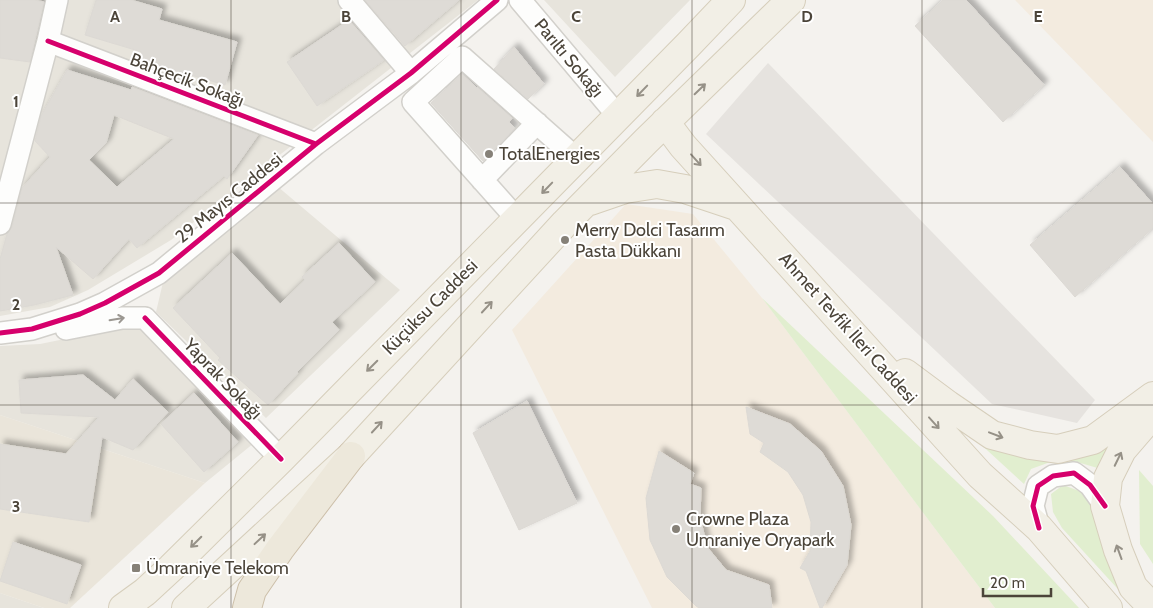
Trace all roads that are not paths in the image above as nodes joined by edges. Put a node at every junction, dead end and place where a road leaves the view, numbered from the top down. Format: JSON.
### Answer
{"nodes":[{"id":1,"x":57,"y":0,"type":"edge"},
{"id":2,"x":349,"y":0,"type":"edge"},
{"id":3,"x":497,"y":0,"type":"edge"},
{"id":4,"x":520,"y":0,"type":"edge"},
{"id":5,"x":791,"y":0,"type":"edge"},
{"id":6,"x":722,"y":3,"type":"edge"},
{"id":7,"x":48,"y":41,"type":"junction"},
{"id":8,"x":689,"y":44,"type":"junction"},
{"id":9,"x":411,"y":73,"type":"junction"},
{"id":10,"x":618,"y":116,"type":"junction"},
{"id":11,"x":664,"y":122,"type":"junction"},
{"id":12,"x":537,"y":123,"type":"junction"},
{"id":13,"x":316,"y":144,"type":"junction"},
{"id":14,"x":576,"y":158,"type":"junction"},
{"id":15,"x":482,"y":180,"type":"junction"},
{"id":16,"x":584,"y":203,"type":"junction"},
{"id":17,"x":739,"y":207,"type":"junction"},
{"id":18,"x":517,"y":219,"type":"junction"},
{"id":19,"x":0,"y":224,"type":"edge"},
{"id":20,"x":159,"y":273,"type":"junction"},
{"id":21,"x":145,"y":318,"type":"junction"},
{"id":22,"x":0,"y":334,"type":"edge"},
{"id":23,"x":856,"y":336,"type":"junction"},
{"id":24,"x":1153,"y":396,"type":"edge"},
{"id":25,"x":1153,"y":414,"type":"edge"},
{"id":26,"x":351,"y":456,"type":"junction"},
{"id":27,"x":281,"y":459,"type":"junction"},
{"id":28,"x":1105,"y":506,"type":"junction"},
{"id":29,"x":1039,"y":528,"type":"junction"},
{"id":30,"x":123,"y":608,"type":"edge"},
{"id":31,"x":186,"y":608,"type":"edge"},
{"id":32,"x":247,"y":608,"type":"edge"},
{"id":33,"x":1108,"y":608,"type":"edge"},
{"id":34,"x":1153,"y":608,"type":"edge"}],
"edges":[{"from":1,"to":7,"type":"street"},
{"from":2,"to":9,"type":"street"},
{"from":3,"to":9,"type":"street","name":"29 Mayıs Caddesi"},
{"from":4,"to":10,"type":"street","name":"Parıltı Sokağı"},
{"from":11,"to":5,"type":"main road","one_way":true},
{"from":6,"to":8,"type":"main road","name":"Küçüksu Caddesi"},
{"from":7,"to":13,"type":"street","name":"Bahçecik Sokağı"},
{"from":7,"to":19,"type":"street"},
{"from":8,"to":10,"type":"main road","name":"Küçüksu Caddesi","one_way":true},
{"from":8,"to":11,"type":"main road"},
{"from":9,"to":13,"type":"street","name":"29 Mayıs Caddesi"},
{"from":10,"to":14,"type":"main road","name":"Küçüksu Caddesi"},
{"from":10,"to":16,"type":"main road"},
{"from":11,"to":16,"type":"main road"},
{"from":11,"to":17,"type":"main road","name":"Ahmet Tevfik İleri Caddesi","one_way":true},
{"from":12,"to":14,"type":"street"},
{"from":12,"to":15,"type":"street"},
{"from":12,"to":15,"type":"street"},
{"from":13,"to":20,"type":"street","name":"29 Mayıs Caddesi"},
{"from":14,"to":18,"type":"main road","name":"Küçüksu Caddesi","one_way":true},
{"from":15,"to":18,"type":"street"},
{"from":16,"to":17,"type":"main road"},
{"from":26,"to":16,"type":"main road","one_way":true},
{"from":17,"to":23,"type":"main road","name":"Ahmet Tevfik İleri Caddesi"},
{"from":18,"to":27,"type":"main road","name":"Küçüksu Caddesi","one_way":true},
{"from":20,"to":21,"type":"street"},
{"from":20,"to":22,"type":"street","name":"29 Mayıs Caddesi"},
{"from":22,"to":21,"type":"street","name":"29 Mayıs Caddesi","one_way":true},
{"from":21,"to":27,"type":"street","name":"Yaprak Sokağı"},
{"from":23,"to":24,"type":"main road","one_way":true},
{"from":23,"to":29,"type":"main road","name":"Ahmet Tevfik İleri Caddesi","one_way":true},
{"from":28,"to":25,"type":"main road","one_way":true},
{"from":31,"to":26,"type":"main road","one_way":true},
{"from":26,"to":32,"type":"highway"},
{"from":27,"to":30,"type":"main road","name":"Küçüksu Caddesi","one_way":true},
{"from":28,"to":29,"type":"street","name":"Ahmet Tevfik İleri Caddesi"},
{"from":34,"to":28,"type":"main road","name":"Ahmet Tevfik İleri Caddesi","one_way":true},
{"from":29,"to":33,"type":"main road","name":"Ahmet Tevfik İleri Caddesi"}]}
